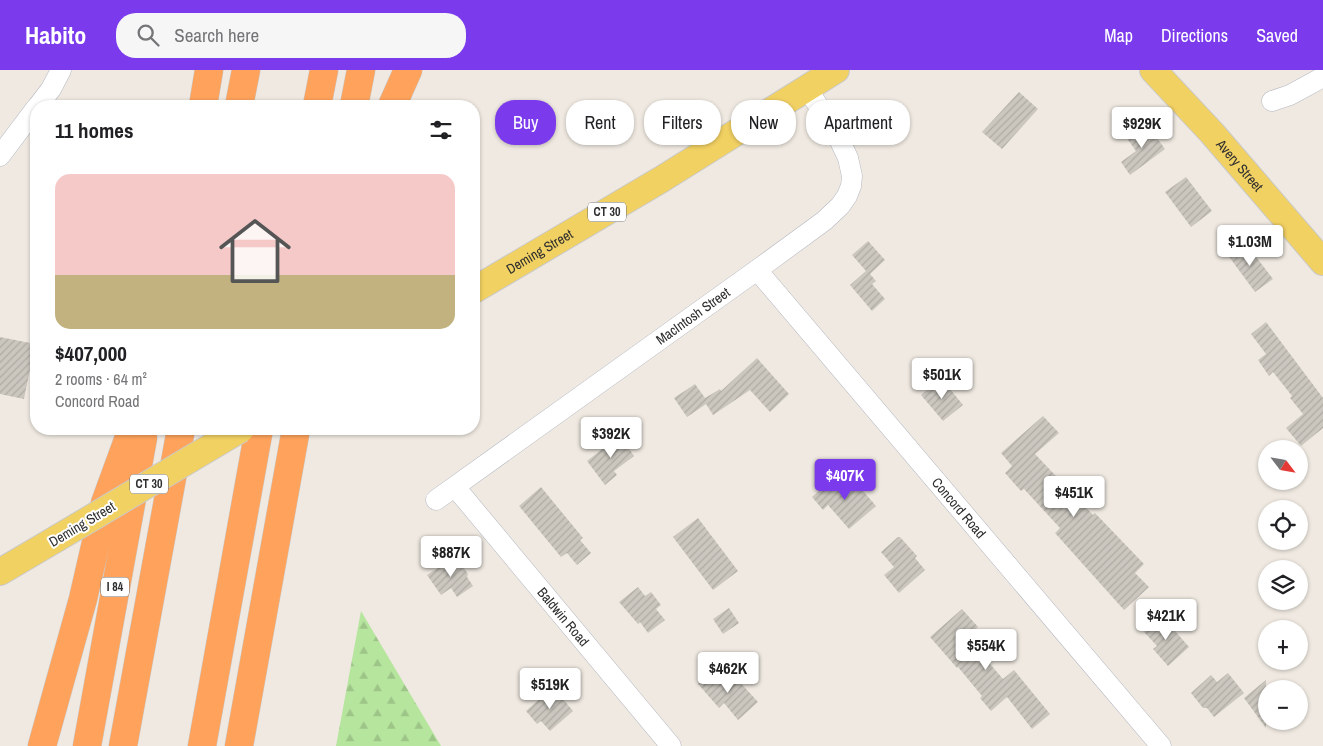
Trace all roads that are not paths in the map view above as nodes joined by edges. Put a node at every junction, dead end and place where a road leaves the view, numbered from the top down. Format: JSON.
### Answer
{"nodes":[{"id":1,"x":61,"y":70,"type":"edge"},
{"id":2,"x":209,"y":70,"type":"edge"},
{"id":3,"x":246,"y":70,"type":"edge"},
{"id":4,"x":324,"y":70,"type":"edge"},
{"id":5,"x":361,"y":70,"type":"edge"},
{"id":6,"x":408,"y":70,"type":"edge"},
{"id":7,"x":836,"y":70,"type":"edge"},
{"id":8,"x":1153,"y":70,"type":"edge"},
{"id":9,"x":1323,"y":77,"type":"edge"},
{"id":10,"x":807,"y":88,"type":"junction"},
{"id":11,"x":42,"y":100,"type":"edge"},
{"id":12,"x":204,"y":100,"type":"edge"},
{"id":13,"x":240,"y":100,"type":"edge"},
{"id":14,"x":318,"y":100,"type":"edge"},
{"id":15,"x":355,"y":100,"type":"edge"},
{"id":16,"x":395,"y":100,"type":"edge"},
{"id":17,"x":1272,"y":101,"type":"dead end"},
{"id":18,"x":30,"y":116,"type":"edge"},
{"id":19,"x":0,"y":156,"type":"edge"},
{"id":20,"x":1323,"y":262,"type":"edge"},
{"id":21,"x":757,"y":270,"type":"junction"},
{"id":22,"x":480,"y":286,"type":"edge"},
{"id":23,"x":130,"y":435,"type":"edge"},
{"id":24,"x":143,"y":435,"type":"edge"},
{"id":25,"x":179,"y":435,"type":"edge"},
{"id":26,"x":231,"y":435,"type":"edge"},
{"id":27,"x":258,"y":435,"type":"edge"},
{"id":28,"x":295,"y":435,"type":"edge"},
{"id":29,"x":455,"y":487,"type":"junction"},
{"id":30,"x":436,"y":500,"type":"dead end"},
{"id":31,"x":0,"y":572,"type":"edge"},
{"id":32,"x":42,"y":746,"type":"edge"},
{"id":33,"x":87,"y":746,"type":"edge"},
{"id":34,"x":123,"y":746,"type":"edge"},
{"id":35,"x":202,"y":746,"type":"edge"},
{"id":36,"x":240,"y":746,"type":"edge"},
{"id":37,"x":670,"y":746,"type":"edge"},
{"id":38,"x":1161,"y":746,"type":"edge"}],
"edges":[{"from":1,"to":11,"type":"street"},
{"from":2,"to":12,"type":"highway"},
{"from":3,"to":13,"type":"highway"},
{"from":4,"to":14,"type":"highway"},
{"from":5,"to":15,"type":"highway"},
{"from":6,"to":16,"type":"highway"},
{"from":7,"to":10,"type":"main road","name":"Deming Street","number":"CT 30"},
{"from":8,"to":20,"type":"main road","name":"Avery Street"},
{"from":9,"to":17,"type":"street"},
{"from":10,"to":21,"type":"street","name":"MacIntosh Street"},
{"from":10,"to":22,"type":"main road","name":"Deming Street","number":"CT 30"},
{"from":18,"to":19,"type":"street"},
{"from":21,"to":29,"type":"street","name":"MacIntosh Street"},
{"from":21,"to":38,"type":"street","name":"Concord Road"},
{"from":23,"to":32,"type":"highway"},
{"from":24,"to":33,"type":"highway","number":"I 84"},
{"from":25,"to":34,"type":"highway"},
{"from":26,"to":31,"type":"main road","name":"Deming Street","number":"CT 30","bridge":true},
{"from":27,"to":35,"type":"highway"},
{"from":28,"to":36,"type":"highway"},
{"from":29,"to":30,"type":"street","name":"MacIntosh Street"},
{"from":29,"to":37,"type":"street","name":"Baldwin Road"}]}
